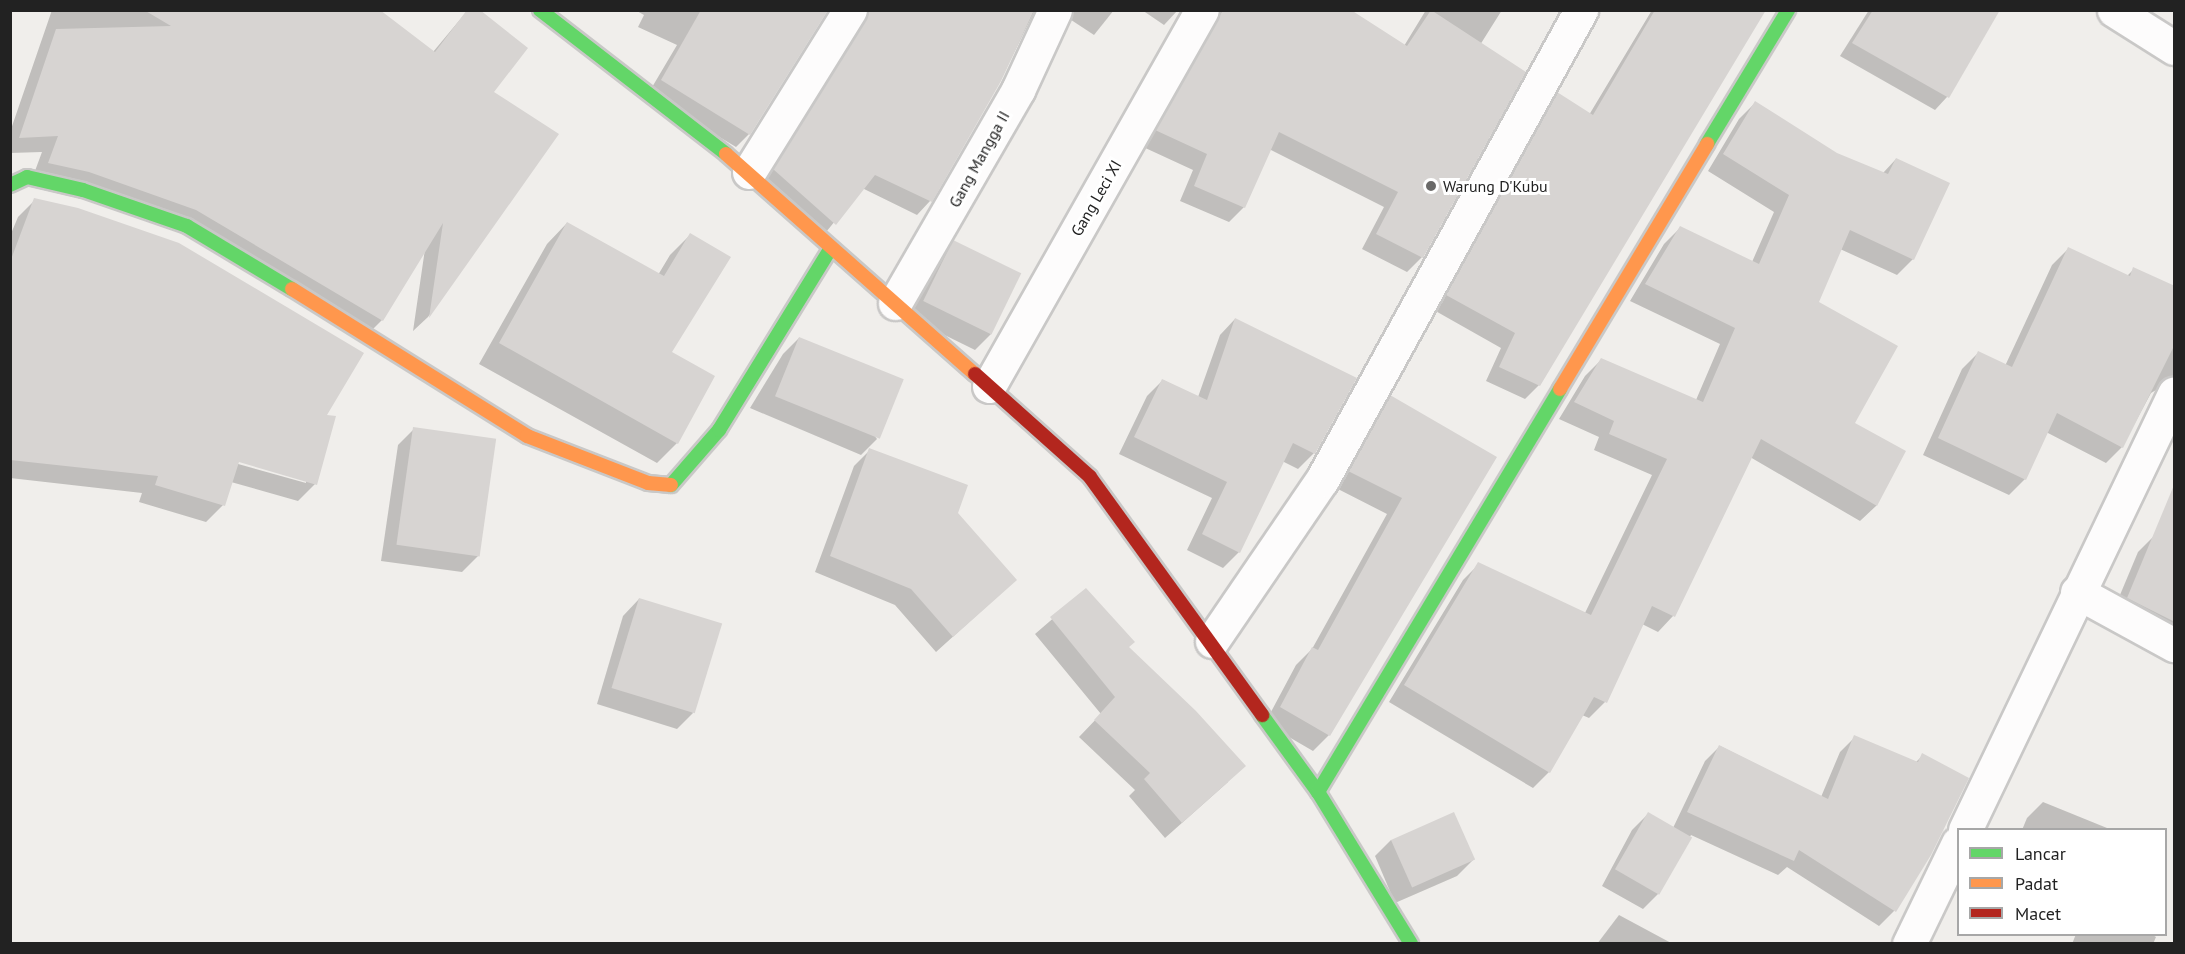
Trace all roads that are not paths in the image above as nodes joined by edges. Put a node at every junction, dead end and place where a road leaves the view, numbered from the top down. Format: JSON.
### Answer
{"nodes":[{"id":1,"x":540,"y":10,"type":"edge"},
{"id":2,"x":850,"y":10,"type":"edge"},
{"id":3,"x":1055,"y":10,"type":"edge"},
{"id":4,"x":1202,"y":10,"type":"edge"},
{"id":5,"x":1581,"y":10,"type":"edge"},
{"id":6,"x":1788,"y":10,"type":"edge"},
{"id":7,"x":2114,"y":10,"type":"edge"},
{"id":8,"x":2175,"y":48,"type":"edge"},
{"id":9,"x":749,"y":172,"type":"junction"},
{"id":10,"x":10,"y":185,"type":"edge"},
{"id":11,"x":831,"y":248,"type":"junction"},
{"id":12,"x":895,"y":303,"type":"junction"},
{"id":13,"x":989,"y":386,"type":"junction"},
{"id":14,"x":2175,"y":393,"type":"edge"},
{"id":15,"x":2077,"y":592,"type":"junction"},
{"id":16,"x":1212,"y":641,"type":"junction"},
{"id":17,"x":2175,"y":645,"type":"edge"},
{"id":18,"x":1318,"y":792,"type":"junction"},
{"id":19,"x":1966,"y":828,"type":"edge"},
{"id":20,"x":1957,"y":847,"type":"edge"},
{"id":21,"x":1411,"y":944,"type":"edge"},
{"id":22,"x":1909,"y":944,"type":"edge"}],
"edges":[{"from":1,"to":9,"type":"street"},
{"from":2,"to":9,"type":"street"},
{"from":3,"to":12,"type":"street","name":"Gang Mangga II"},
{"from":4,"to":13,"type":"street","name":"Gang Leci XI"},
{"from":5,"to":16,"type":"street"},
{"from":6,"to":18,"type":"street"},
{"from":7,"to":8,"type":"street"},
{"from":9,"to":11,"type":"street"},
{"from":10,"to":11,"type":"street"},
{"from":11,"to":12,"type":"street"},
{"from":12,"to":13,"type":"street"},
{"from":13,"to":16,"type":"street"},
{"from":14,"to":15,"type":"street"},
{"from":15,"to":17,"type":"street"},
{"from":15,"to":19,"type":"street"},
{"from":16,"to":18,"type":"street"},
{"from":18,"to":21,"type":"street"},
{"from":20,"to":22,"type":"street"}]}
